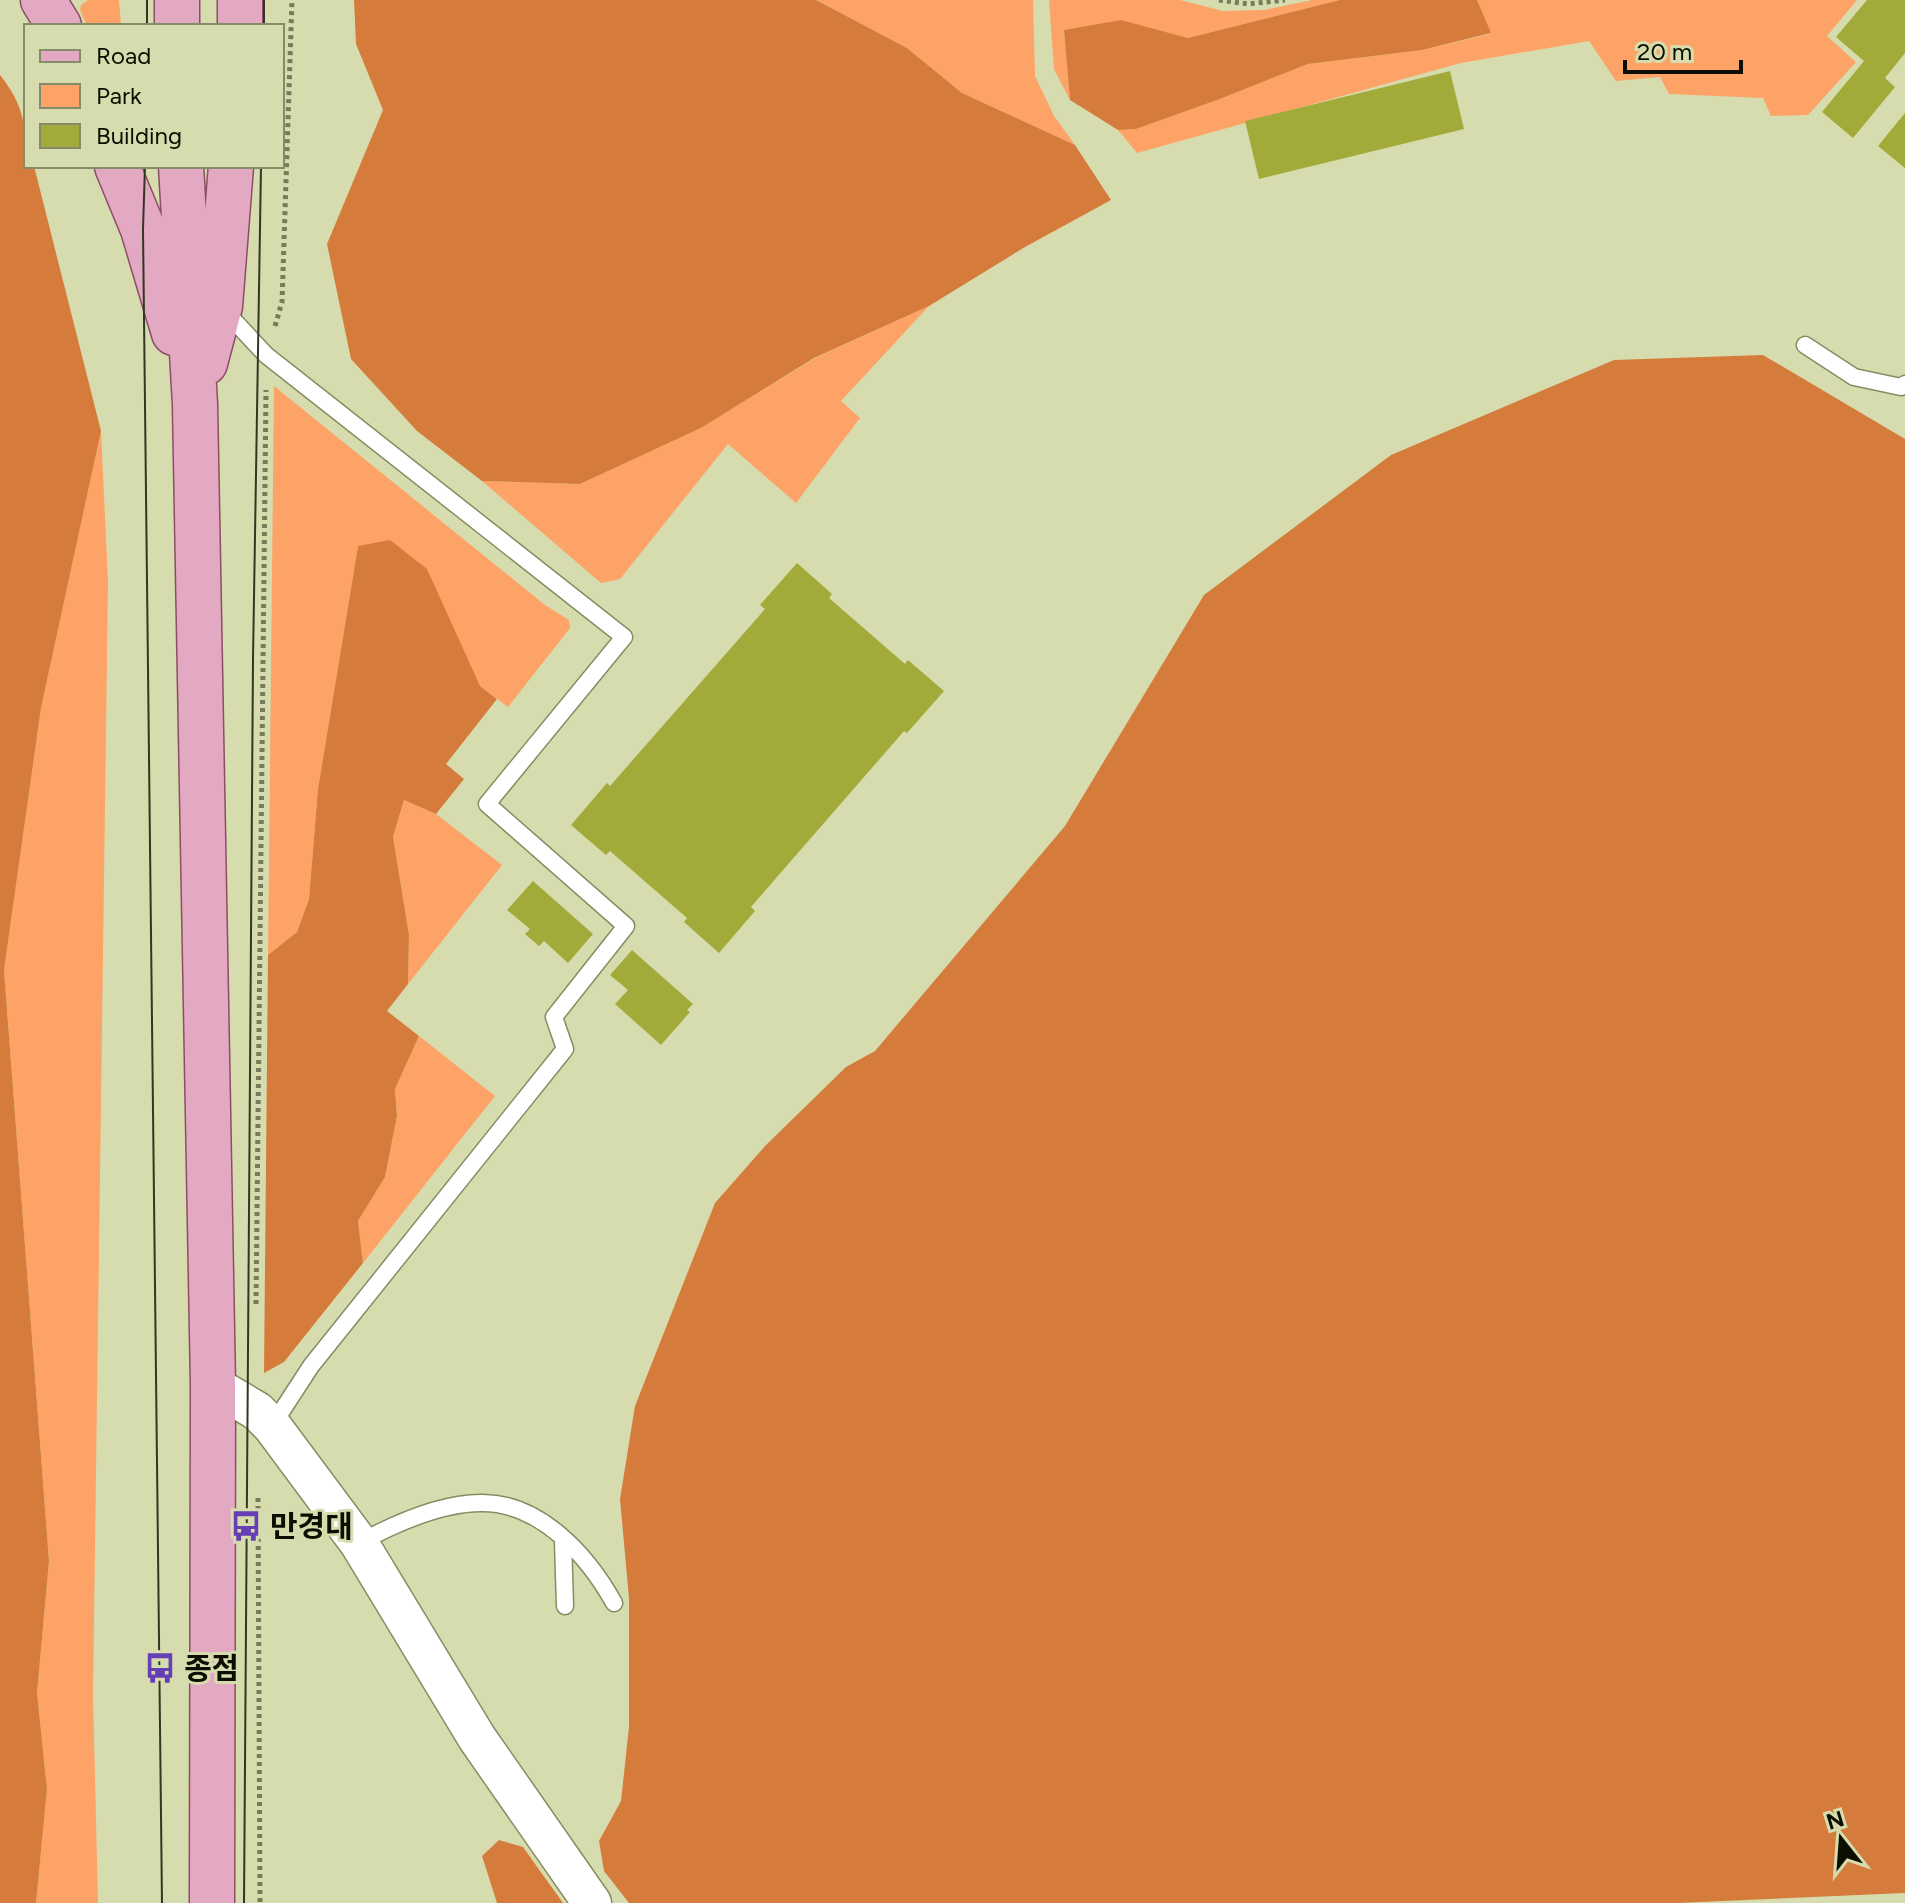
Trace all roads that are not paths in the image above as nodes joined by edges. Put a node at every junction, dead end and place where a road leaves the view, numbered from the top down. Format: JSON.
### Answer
{"nodes":[{"id":1,"x":43,"y":0,"type":"edge"},
{"id":2,"x":177,"y":0,"type":"edge"},
{"id":3,"x":240,"y":0,"type":"edge"},
{"id":4,"x":58,"y":24,"type":"edge"},
{"id":5,"x":177,"y":24,"type":"edge"},
{"id":6,"x":240,"y":24,"type":"edge"},
{"id":7,"x":118,"y":168,"type":"edge"},
{"id":8,"x":181,"y":168,"type":"edge"},
{"id":9,"x":231,"y":168,"type":"edge"},
{"id":10,"x":220,"y":306,"type":"junction"},
{"id":11,"x":1805,"y":345,"type":"dead end"},
{"id":12,"x":1905,"y":384,"type":"edge"},
{"id":13,"x":195,"y":404,"type":"junction"},
{"id":14,"x":213,"y":1385,"type":"junction"},
{"id":15,"x":272,"y":1426,"type":"junction"},
{"id":16,"x":563,"y":1540,"type":"junction"},
{"id":17,"x":359,"y":1543,"type":"junction"},
{"id":18,"x":614,"y":1603,"type":"dead end"},
{"id":19,"x":565,"y":1606,"type":"dead end"},
{"id":20,"x":212,"y":1903,"type":"edge"},
{"id":21,"x":592,"y":1903,"type":"edge"}],
"edges":[{"from":1,"to":4,"type":"main road"},
{"from":2,"to":5,"type":"main road"},
{"from":3,"to":6,"type":"main road"},
{"from":7,"to":13,"type":"main road"},
{"from":8,"to":13,"type":"main road"},
{"from":9,"to":10,"type":"main road"},
{"from":10,"to":13,"type":"main road"},
{"from":10,"to":15,"type":"lane"},
{"from":11,"to":12,"type":"lane"},
{"from":13,"to":14,"type":"main road"},
{"from":14,"to":15,"type":"street"},
{"from":14,"to":20,"type":"main road"},
{"from":15,"to":17,"type":"street"},
{"from":16,"to":17,"type":"lane"},
{"from":16,"to":18,"type":"lane"},
{"from":16,"to":19,"type":"lane"},
{"from":17,"to":21,"type":"street"}]}
